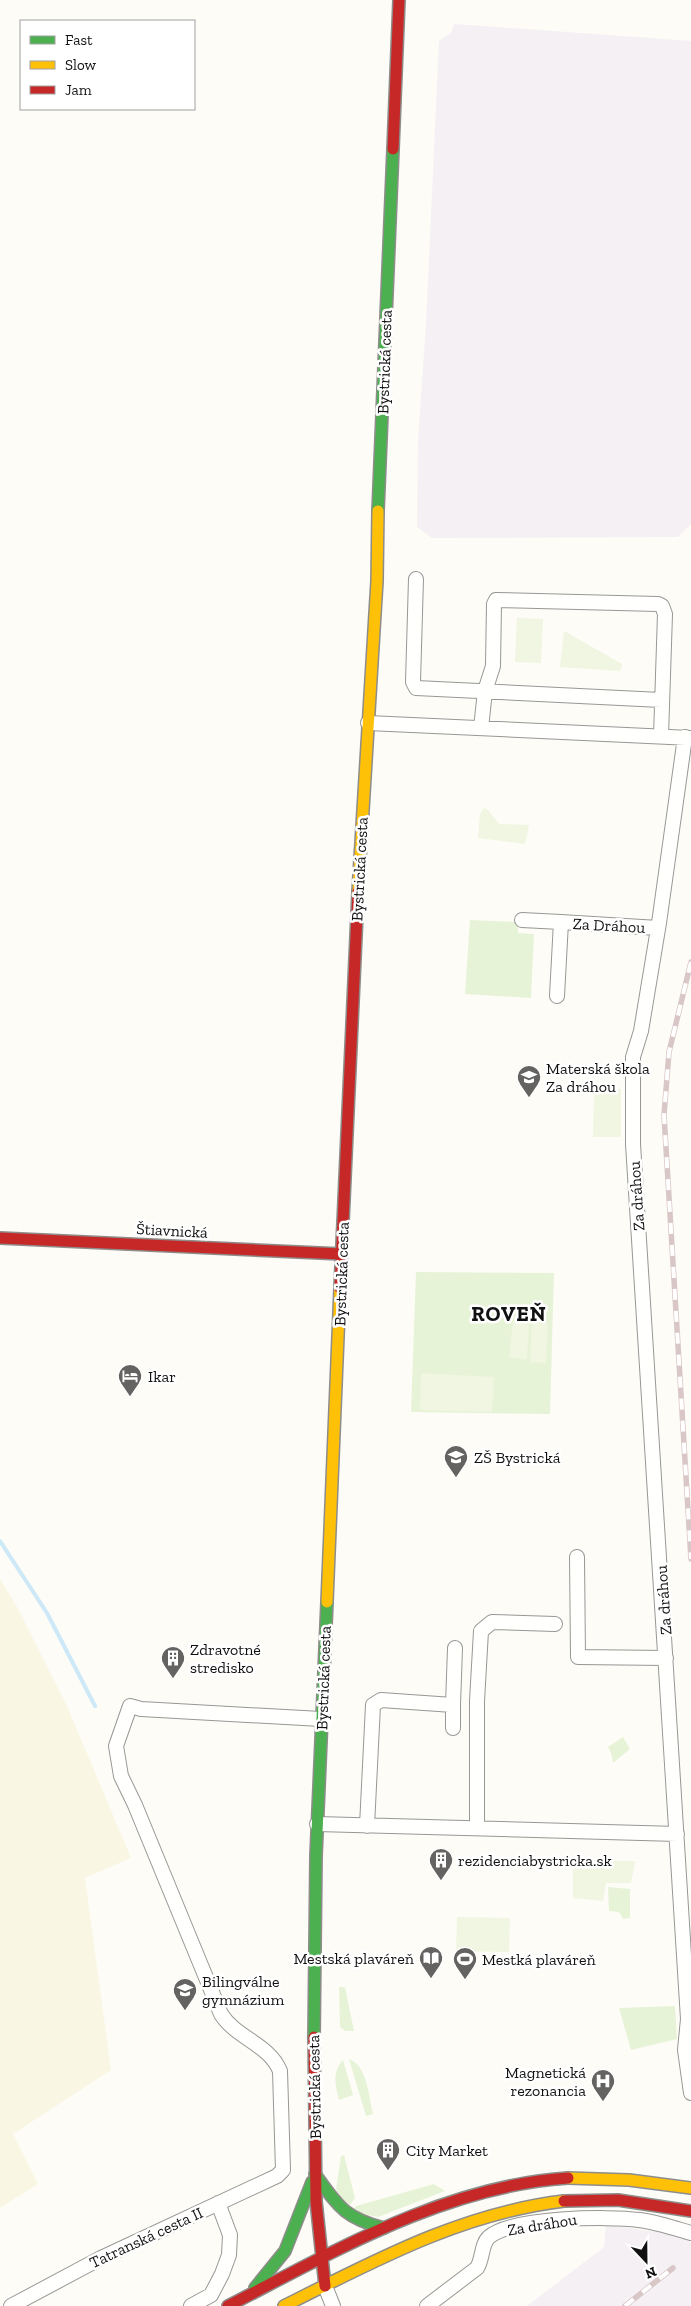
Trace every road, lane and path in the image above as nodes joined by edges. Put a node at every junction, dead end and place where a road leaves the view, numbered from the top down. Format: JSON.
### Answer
{"nodes":[{"id":1,"x":398,"y":0,"type":"edge"},
{"id":2,"x":416,"y":580,"type":"dead end"},
{"id":3,"x":485,"y":691,"type":"junction"},
{"id":4,"x":661,"y":700,"type":"junction"},
{"id":5,"x":368,"y":723,"type":"junction"},
{"id":6,"x":481,"y":728,"type":"junction"},
{"id":7,"x":661,"y":736,"type":"junction"},
{"id":8,"x":688,"y":738,"type":"edge"},
{"id":9,"x":522,"y":920,"type":"dead end"},
{"id":10,"x":561,"y":922,"type":"junction"},
{"id":11,"x":658,"y":928,"type":"junction"},
{"id":12,"x":557,"y":996,"type":"dead end"},
{"id":13,"x":0,"y":1238,"type":"edge"},
{"id":14,"x":342,"y":1254,"type":"junction"},
{"id":15,"x":577,"y":1557,"type":"dead end"},
{"id":16,"x":553,"y":1624,"type":"dead end"},
{"id":17,"x":455,"y":1648,"type":"dead end"},
{"id":18,"x":666,"y":1658,"type":"junction"},
{"id":19,"x":453,"y":1705,"type":"junction"},
{"id":20,"x":321,"y":1719,"type":"junction"},
{"id":21,"x":453,"y":1728,"type":"dead end"},
{"id":22,"x":317,"y":1824,"type":"junction"},
{"id":23,"x":368,"y":1826,"type":"junction"},
{"id":24,"x":477,"y":1828,"type":"junction"},
{"id":25,"x":677,"y":1834,"type":"junction"},
{"id":26,"x":688,"y":2049,"type":"edge"},
{"id":27,"x":691,"y":2093,"type":"edge"},
{"id":28,"x":315,"y":2174,"type":"junction"},
{"id":29,"x":691,"y":2188,"type":"edge"},
{"id":30,"x":218,"y":2203,"type":"junction"},
{"id":31,"x":691,"y":2211,"type":"edge"},
{"id":32,"x":384,"y":2228,"type":"junction"},
{"id":33,"x":691,"y":2233,"type":"edge"},
{"id":34,"x":320,"y":2260,"type":"junction"},
{"id":35,"x":325,"y":2286,"type":"junction"},
{"id":36,"x":247,"y":2296,"type":"junction"},
{"id":37,"x":11,"y":2306,"type":"edge"},
{"id":38,"x":191,"y":2306,"type":"edge"},
{"id":39,"x":228,"y":2306,"type":"edge"},
{"id":40,"x":284,"y":2306,"type":"edge"},
{"id":41,"x":333,"y":2306,"type":"edge"},
{"id":42,"x":428,"y":2306,"type":"edge"}],
"edges":[{"from":1,"to":5,"type":"main road","name":"Bystrická cesta"},
{"from":2,"to":3,"type":"street"},
{"from":3,"to":4,"type":"street"},
{"from":3,"to":4,"type":"street"},
{"from":3,"to":6,"type":"street"},
{"from":4,"to":7,"type":"street"},
{"from":5,"to":6,"type":"street"},
{"from":5,"to":14,"type":"main road","name":"Bystrická cesta"},
{"from":6,"to":7,"type":"street"},
{"from":7,"to":8,"type":"street"},
{"from":8,"to":11,"type":"street","name":"Za dráhou"},
{"from":9,"to":10,"type":"street","name":"Za Dráhou"},
{"from":10,"to":11,"type":"street","name":"Za Dráhou"},
{"from":10,"to":12,"type":"street","name":"Za Dráhou"},
{"from":11,"to":18,"type":"street","name":"Za dráhou"},
{"from":13,"to":14,"type":"main road","name":"Štiavnická"},
{"from":14,"to":20,"type":"main road","name":"Bystrická cesta"},
{"from":15,"to":18,"type":"street","name":"Za dráhou"},
{"from":16,"to":24,"type":"street"},
{"from":17,"to":19,"type":"street"},
{"from":18,"to":25,"type":"street","name":"Za dráhou"},
{"from":19,"to":21,"type":"street"},
{"from":19,"to":23,"type":"street"},
{"from":20,"to":22,"type":"main road","name":"Bystrická cesta"},
{"from":20,"to":30,"type":"street","name":"Tatranská cesta II"},
{"from":22,"to":23,"type":"street"},
{"from":22,"to":28,"type":"main road","name":"Bystrická cesta"},
{"from":23,"to":24,"type":"street"},
{"from":24,"to":25,"type":"street"},
{"from":25,"to":26,"type":"street","name":"Za dráhou"},
{"from":26,"to":27,"type":"street","name":"Za dráhou"},
{"from":28,"to":32,"type":"main road"},
{"from":28,"to":34,"type":"main road","name":"Bystrická cesta"},
{"from":28,"to":36,"type":"main road"},
{"from":29,"to":32,"type":"main road"},
{"from":30,"to":37,"type":"street","name":"Tatranská cesta II"},
{"from":30,"to":38,"type":"street"},
{"from":31,"to":35,"type":"main road"},
{"from":32,"to":34,"type":"main road"},
{"from":33,"to":42,"type":"street","name":"Za dráhou"},
{"from":34,"to":35,"type":"main road","name":"Bystrická cesta"},
{"from":34,"to":36,"type":"main road"},
{"from":35,"to":40,"type":"main road"},
{"from":35,"to":41,"type":"street"},
{"from":36,"to":39,"type":"main road"}]}
